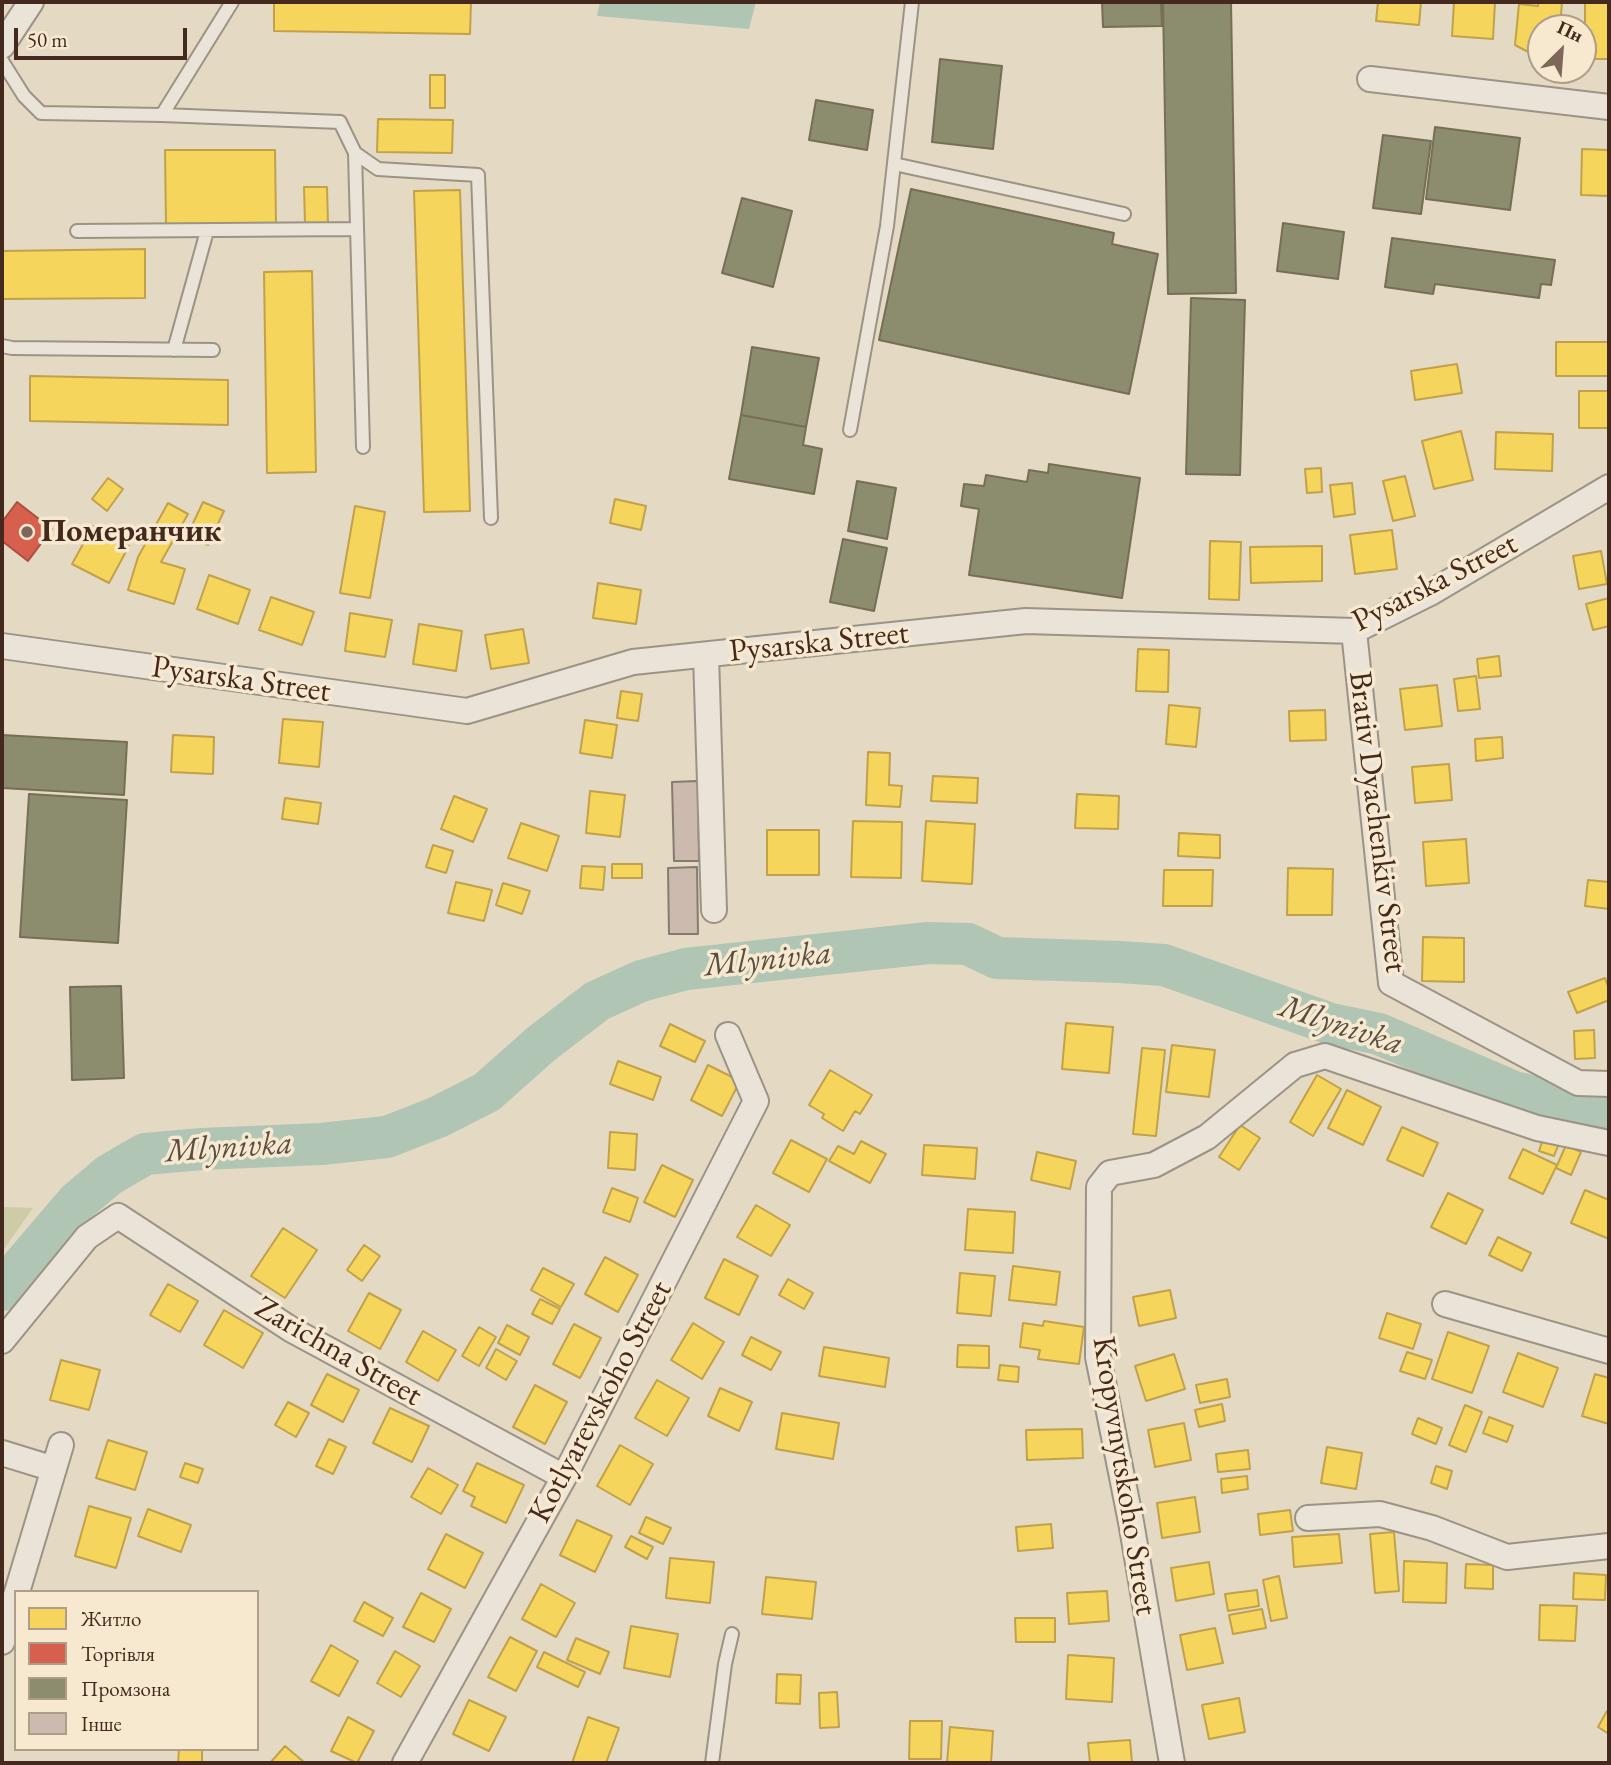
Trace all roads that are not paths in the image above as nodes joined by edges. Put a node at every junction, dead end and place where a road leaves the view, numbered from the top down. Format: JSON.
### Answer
{"nodes":[{"id":1,"x":30,"y":2,"type":"edge"},
{"id":2,"x":232,"y":2,"type":"edge"},
{"id":3,"x":912,"y":2,"type":"edge"},
{"id":4,"x":2,"y":46,"type":"edge"},
{"id":5,"x":2,"y":61,"type":"edge"},
{"id":6,"x":1370,"y":79,"type":"dead end"},
{"id":7,"x":1609,"y":107,"type":"edge"},
{"id":8,"x":162,"y":116,"type":"junction"},
{"id":9,"x":355,"y":153,"type":"junction"},
{"id":10,"x":894,"y":164,"type":"junction"},
{"id":11,"x":1124,"y":214,"type":"dead end"},
{"id":12,"x":357,"y":229,"type":"junction"},
{"id":13,"x":207,"y":230,"type":"junction"},
{"id":14,"x":77,"y":231,"type":"dead end"},
{"id":15,"x":2,"y":346,"type":"edge"},
{"id":16,"x":174,"y":350,"type":"junction"},
{"id":17,"x":213,"y":350,"type":"dead end"},
{"id":18,"x":850,"y":430,"type":"dead end"},
{"id":19,"x":363,"y":447,"type":"dead end"},
{"id":20,"x":1609,"y":487,"type":"edge"},
{"id":21,"x":491,"y":518,"type":"dead end"},
{"id":22,"x":1354,"y":631,"type":"junction"},
{"id":23,"x":2,"y":646,"type":"edge"},
{"id":24,"x":706,"y":655,"type":"junction"},
{"id":25,"x":714,"y":910,"type":"dead end"},
{"id":26,"x":728,"y":1035,"type":"dead end"},
{"id":27,"x":1609,"y":1084,"type":"edge"},
{"id":28,"x":1609,"y":1143,"type":"edge"},
{"id":29,"x":1445,"y":1304,"type":"dead end"},
{"id":30,"x":2,"y":1341,"type":"edge"},
{"id":31,"x":1609,"y":1351,"type":"edge"},
{"id":32,"x":61,"y":1445,"type":"dead end"},
{"id":33,"x":2,"y":1453,"type":"edge"},
{"id":34,"x":54,"y":1469,"type":"junction"},
{"id":35,"x":564,"y":1477,"type":"junction"},
{"id":36,"x":1308,"y":1518,"type":"dead end"},
{"id":37,"x":1609,"y":1546,"type":"edge"},
{"id":38,"x":17,"y":1590,"type":"edge"},
{"id":39,"x":14,"y":1600,"type":"edge"},
{"id":40,"x":732,"y":1634,"type":"dead end"},
{"id":41,"x":2,"y":1642,"type":"edge"},
{"id":42,"x":405,"y":1763,"type":"edge"},
{"id":43,"x":712,"y":1763,"type":"edge"},
{"id":44,"x":1172,"y":1763,"type":"edge"}],
"edges":[{"from":1,"to":4,"type":"street"},
{"from":2,"to":8,"type":"lane"},
{"from":3,"to":10,"type":"lane"},
{"from":5,"to":8,"type":"lane"},
{"from":6,"to":7,"type":"street"},
{"from":8,"to":9,"type":"lane"},
{"from":9,"to":12,"type":"lane"},
{"from":9,"to":21,"type":"lane"},
{"from":10,"to":11,"type":"lane"},
{"from":10,"to":18,"type":"lane"},
{"from":12,"to":13,"type":"lane"},
{"from":12,"to":19,"type":"lane"},
{"from":13,"to":14,"type":"lane"},
{"from":13,"to":16,"type":"lane"},
{"from":15,"to":16,"type":"lane"},
{"from":16,"to":17,"type":"lane"},
{"from":20,"to":22,"type":"street","name":"Pysarska Street"},
{"from":22,"to":24,"type":"street","name":"Pysarska Street"},
{"from":22,"to":27,"type":"street","name":"Brativ Dyachenkiv Street"},
{"from":23,"to":24,"type":"street","name":"Pysarska Street"},
{"from":24,"to":25,"type":"street"},
{"from":26,"to":35,"type":"street","name":"Kotlyarevskoho Street"},
{"from":28,"to":44,"type":"street","name":"Kropyvnytskoho Street"},
{"from":29,"to":31,"type":"street"},
{"from":30,"to":35,"type":"street","name":"Zarichna Street"},
{"from":32,"to":34,"type":"street"},
{"from":33,"to":34,"type":"street"},
{"from":34,"to":38,"type":"street"},
{"from":35,"to":42,"type":"street","name":"Kotlyarevskoho Street"},
{"from":36,"to":37,"type":"street"},
{"from":39,"to":41,"type":"street"},
{"from":40,"to":43,"type":"lane"}]}
